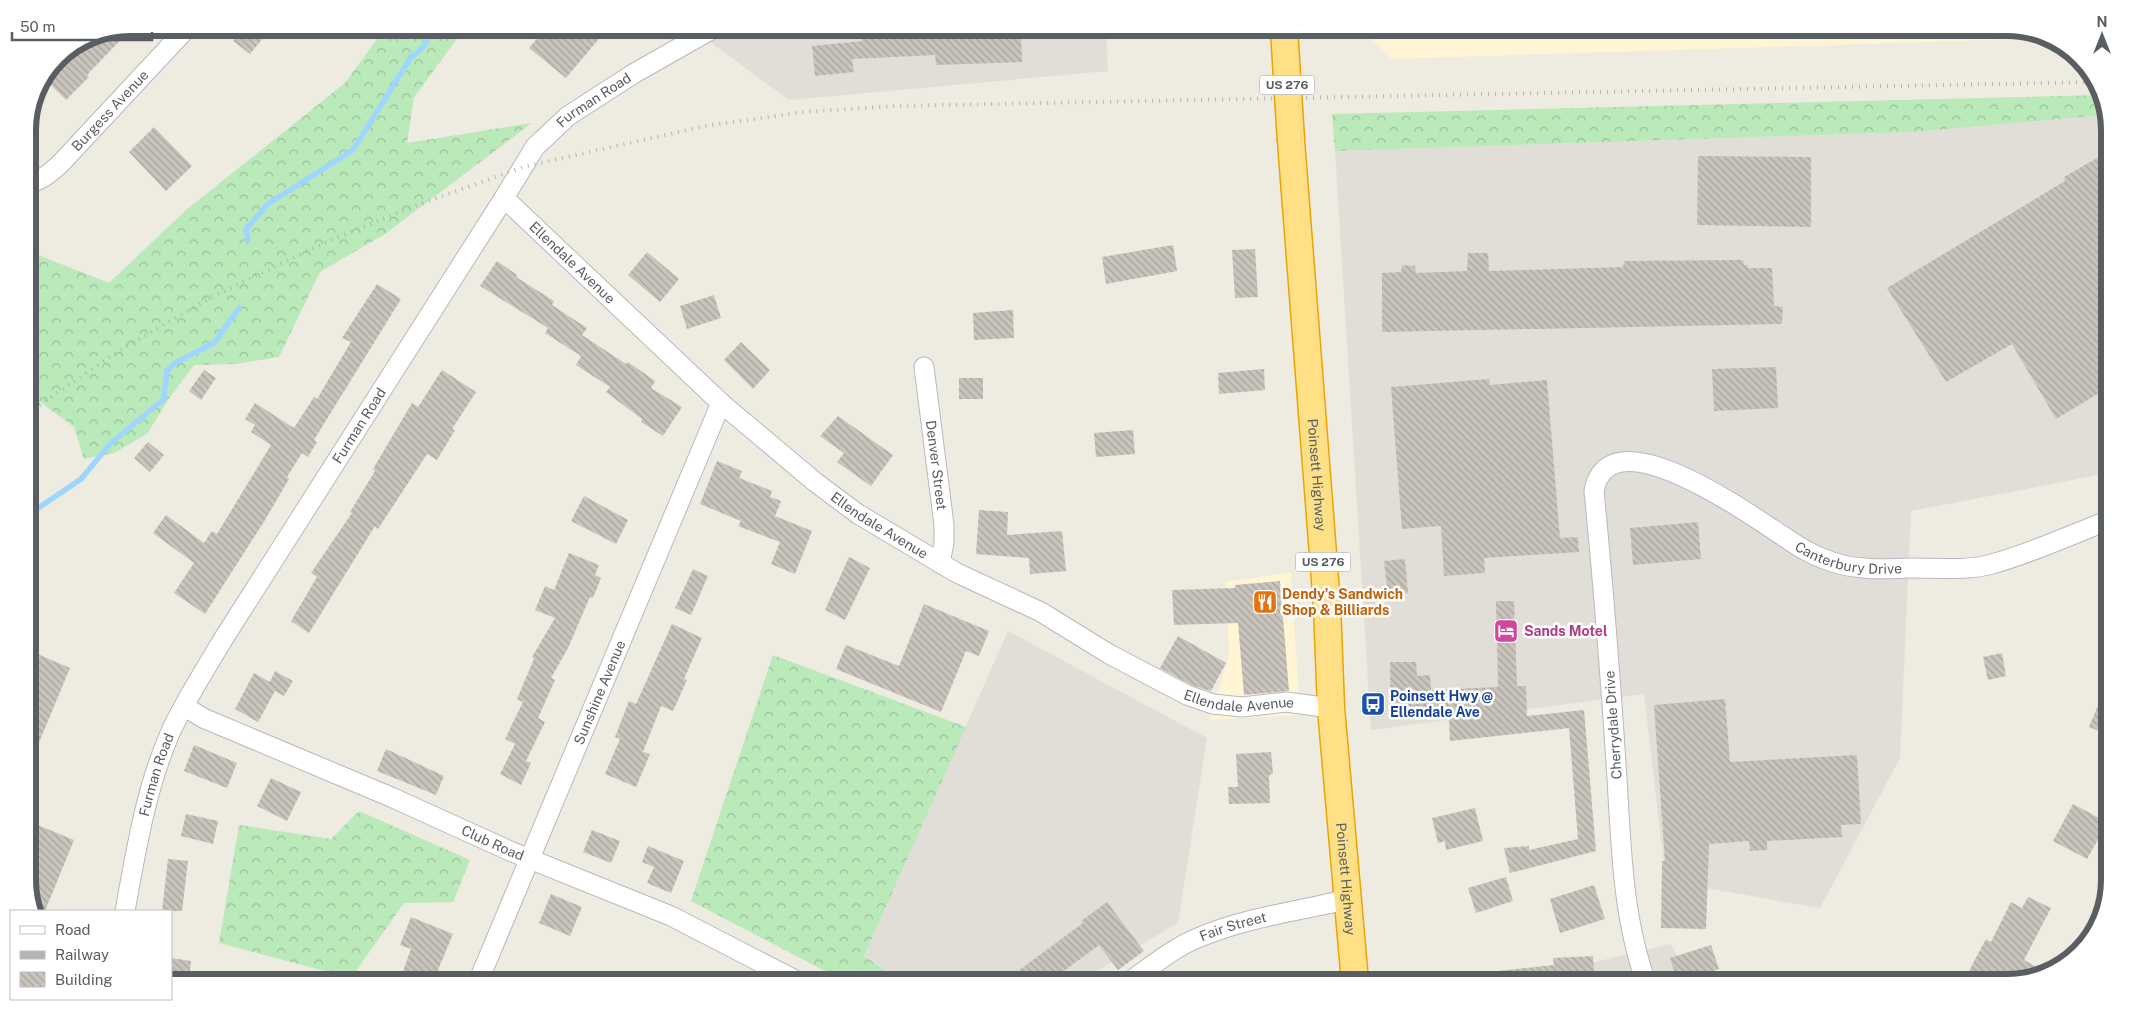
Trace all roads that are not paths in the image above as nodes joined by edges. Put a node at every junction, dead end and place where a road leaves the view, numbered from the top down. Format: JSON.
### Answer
{"nodes":[{"id":1,"x":180,"y":36,"type":"edge"},
{"id":2,"x":700,"y":36,"type":"edge"},
{"id":3,"x":1284,"y":36,"type":"edge"},
{"id":4,"x":36,"y":182,"type":"edge"},
{"id":5,"x":504,"y":198,"type":"junction"},
{"id":6,"x":924,"y":367,"type":"dead end"},
{"id":7,"x":721,"y":403,"type":"junction"},
{"id":8,"x":1605,"y":470,"type":"joint"},
{"id":9,"x":2101,"y":523,"type":"edge"},
{"id":10,"x":940,"y":563,"type":"junction"},
{"id":11,"x":184,"y":706,"type":"junction"},
{"id":12,"x":1332,"y":708,"type":"junction"},
{"id":13,"x":530,"y":859,"type":"junction"},
{"id":14,"x":1349,"y":900,"type":"junction"},
{"id":15,"x":125,"y":910,"type":"edge"},
{"id":16,"x":481,"y":974,"type":"edge"},
{"id":17,"x":783,"y":974,"type":"edge"},
{"id":18,"x":1141,"y":974,"type":"edge"},
{"id":19,"x":1354,"y":974,"type":"edge"},
{"id":20,"x":1643,"y":974,"type":"edge"}],
"edges":[{"from":1,"to":4,"type":"street","name":"Burgess Avenue"},
{"from":2,"to":5,"type":"street","name":"Furman Road"},
{"from":3,"to":12,"type":"highway","name":"Poinsett Highway","number":"US 276","bridge":true},
{"from":5,"to":7,"type":"street","name":"Ellendale Avenue"},
{"from":5,"to":11,"type":"street","name":"Furman Road"},
{"from":6,"to":10,"type":"street","name":"Denver Street"},
{"from":7,"to":10,"type":"street","name":"Ellendale Avenue"},
{"from":7,"to":13,"type":"street","name":"Sunshine Avenue"},
{"from":8,"to":9,"type":"street","name":"Canterbury Drive"},
{"from":8,"to":20,"type":"street","name":"Cherrydale Drive"},
{"from":10,"to":12,"type":"street","name":"Ellendale Avenue"},
{"from":11,"to":13,"type":"street","name":"Club Road"},
{"from":11,"to":15,"type":"street","name":"Furman Road"},
{"from":12,"to":14,"type":"highway","name":"Poinsett Highway","number":"US 276"},
{"from":13,"to":16,"type":"street","name":"Sunshine Avenue"},
{"from":13,"to":17,"type":"street","name":"Club Road"},
{"from":14,"to":18,"type":"street","name":"Fair Street"},
{"from":14,"to":19,"type":"highway","name":"Poinsett Highway","number":"US 276"}]}
